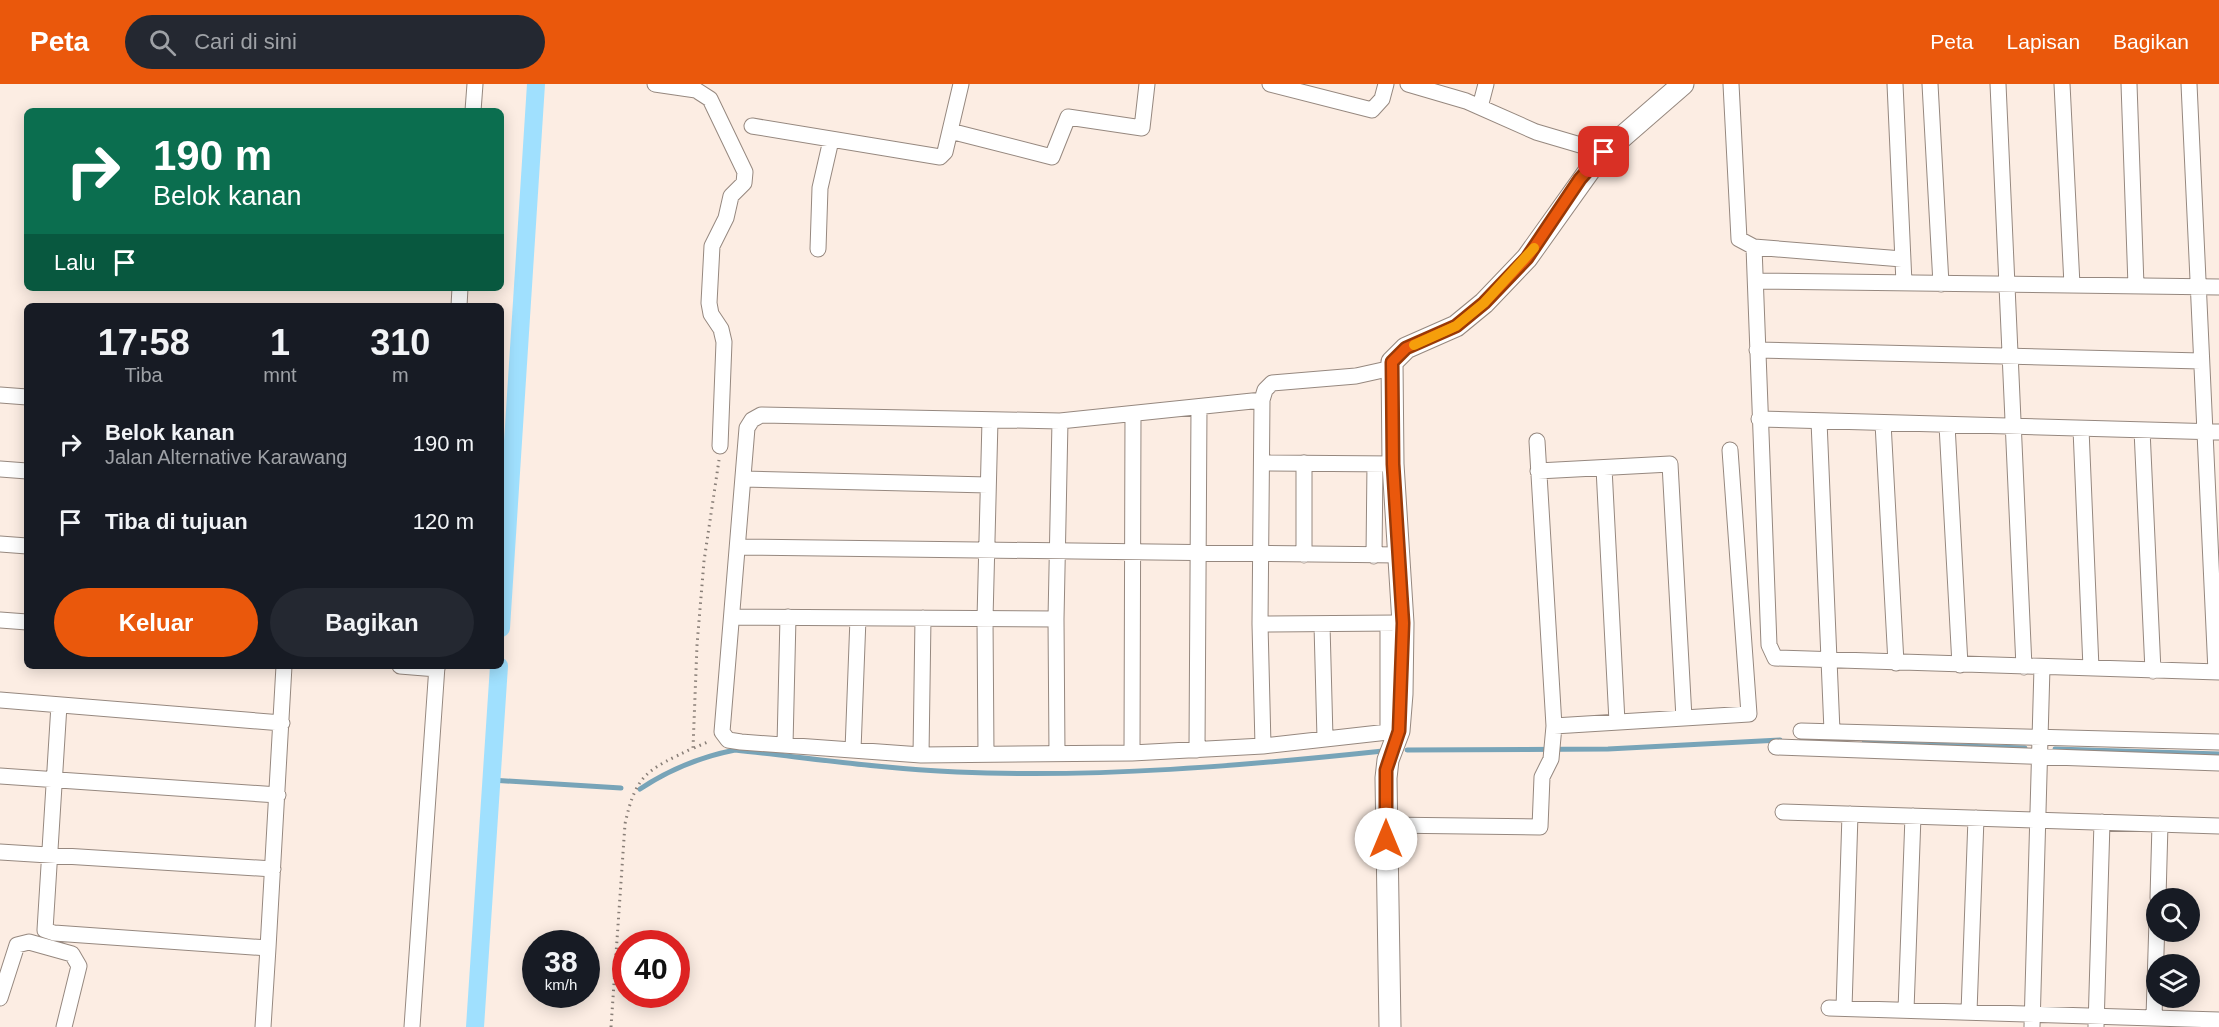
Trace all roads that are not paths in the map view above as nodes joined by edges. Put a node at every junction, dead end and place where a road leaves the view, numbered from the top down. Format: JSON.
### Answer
{"nodes":[{"id":1,"x":475,"y":84,"type":"edge"},
{"id":2,"x":655,"y":84,"type":"edge"},
{"id":3,"x":961,"y":84,"type":"edge"},
{"id":4,"x":1147,"y":84,"type":"edge"},
{"id":5,"x":1270,"y":84,"type":"edge"},
{"id":6,"x":1386,"y":84,"type":"edge"},
{"id":7,"x":1408,"y":84,"type":"edge"},
{"id":8,"x":1486,"y":84,"type":"edge"},
{"id":9,"x":1683,"y":84,"type":"edge"},
{"id":10,"x":1731,"y":84,"type":"edge"},
{"id":11,"x":1895,"y":84,"type":"edge"},
{"id":12,"x":1930,"y":84,"type":"edge"},
{"id":13,"x":1998,"y":84,"type":"edge"},
{"id":14,"x":2062,"y":84,"type":"edge"},
{"id":15,"x":2129,"y":84,"type":"edge"},
{"id":16,"x":2188,"y":84,"type":"edge"},
{"id":17,"x":1480,"y":107,"type":"junction"},
{"id":18,"x":473,"y":108,"type":"edge"},
{"id":19,"x":752,"y":126,"type":"dead end"},
{"id":20,"x":950,"y":131,"type":"junction"},
{"id":21,"x":831,"y":140,"type":"junction"},
{"id":22,"x":1604,"y":152,"type":"junction"},
{"id":23,"x":1754,"y":247,"type":"junction"},
{"id":24,"x":818,"y":249,"type":"dead end"},
{"id":25,"x":1902,"y":259,"type":"junction"},
{"id":26,"x":1756,"y":281,"type":"junction"},
{"id":27,"x":1904,"y":283,"type":"junction"},
{"id":28,"x":1941,"y":284,"type":"junction"},
{"id":29,"x":2007,"y":284,"type":"junction"},
{"id":30,"x":2072,"y":285,"type":"junction"},
{"id":31,"x":2136,"y":286,"type":"junction"},
{"id":32,"x":2198,"y":287,"type":"junction"},
{"id":33,"x":2219,"y":287,"type":"edge"},
{"id":34,"x":1758,"y":350,"type":"junction"},
{"id":35,"x":2010,"y":356,"type":"junction"},
{"id":36,"x":2201,"y":361,"type":"junction"},
{"id":37,"x":1392,"y":368,"type":"junction"},
{"id":38,"x":0,"y":395,"type":"edge"},
{"id":39,"x":24,"y":396,"type":"edge"},
{"id":40,"x":1263,"y":400,"type":"junction"},
{"id":41,"x":1199,"y":407,"type":"junction"},
{"id":42,"x":1133,"y":414,"type":"junction"},
{"id":43,"x":1759,"y":419,"type":"junction"},
{"id":44,"x":990,"y":420,"type":"junction"},
{"id":45,"x":1060,"y":421,"type":"junction"},
{"id":46,"x":1819,"y":421,"type":"junction"},
{"id":47,"x":1883,"y":423,"type":"junction"},
{"id":48,"x":1947,"y":425,"type":"junction"},
{"id":49,"x":2013,"y":427,"type":"junction"},
{"id":50,"x":2081,"y":429,"type":"junction"},
{"id":51,"x":2142,"y":430,"type":"junction"},
{"id":52,"x":2212,"y":432,"type":"edge"},
{"id":53,"x":1537,"y":441,"type":"dead end"},
{"id":54,"x":720,"y":447,"type":"road end"},
{"id":55,"x":1730,"y":450,"type":"dead end"},
{"id":56,"x":1262,"y":463,"type":"junction"},
{"id":57,"x":1304,"y":463,"type":"junction"},
{"id":58,"x":1384,"y":464,"type":"junction"},
{"id":59,"x":1604,"y":468,"type":"junction"},
{"id":60,"x":0,"y":469,"type":"edge"},
{"id":61,"x":24,"y":471,"type":"edge"},
{"id":62,"x":1538,"y":471,"type":"junction"},
{"id":63,"x":743,"y":479,"type":"junction"},
{"id":64,"x":988,"y":485,"type":"junction"},
{"id":65,"x":0,"y":544,"type":"edge"},
{"id":66,"x":24,"y":546,"type":"edge"},
{"id":67,"x":738,"y":547,"type":"junction"},
{"id":68,"x":987,"y":551,"type":"junction"},
{"id":69,"x":1058,"y":552,"type":"junction"},
{"id":70,"x":1131,"y":553,"type":"junction"},
{"id":71,"x":1197,"y":554,"type":"junction"},
{"id":72,"x":1261,"y":554,"type":"junction"},
{"id":73,"x":1304,"y":555,"type":"junction"},
{"id":74,"x":1399,"y":555,"type":"junction"},
{"id":75,"x":1374,"y":556,"type":"junction"},
{"id":76,"x":732,"y":617,"type":"junction"},
{"id":77,"x":788,"y":617,"type":"junction"},
{"id":78,"x":858,"y":618,"type":"junction"},
{"id":79,"x":923,"y":618,"type":"junction"},
{"id":80,"x":985,"y":619,"type":"junction"},
{"id":81,"x":0,"y":620,"type":"edge"},
{"id":82,"x":1056,"y":620,"type":"junction"},
{"id":83,"x":24,"y":622,"type":"edge"},
{"id":84,"x":1396,"y":623,"type":"junction"},
{"id":85,"x":1260,"y":624,"type":"junction"},
{"id":86,"x":1322,"y":625,"type":"junction"},
{"id":87,"x":1828,"y":661,"type":"junction"},
{"id":88,"x":1896,"y":663,"type":"junction"},
{"id":89,"x":1960,"y":665,"type":"junction"},
{"id":90,"x":2024,"y":667,"type":"junction"},
{"id":91,"x":2042,"y":667,"type":"junction"},
{"id":92,"x":2091,"y":668,"type":"junction"},
{"id":93,"x":284,"y":669,"type":"edge"},
{"id":94,"x":437,"y":669,"type":"edge"},
{"id":95,"x":2153,"y":670,"type":"junction"},
{"id":96,"x":2217,"y":672,"type":"edge"},
{"id":97,"x":0,"y":700,"type":"edge"},
{"id":98,"x":59,"y":705,"type":"junction"},
{"id":99,"x":1684,"y":718,"type":"junction"},
{"id":100,"x":1617,"y":722,"type":"junction"},
{"id":101,"x":282,"y":723,"type":"junction"},
{"id":102,"x":1554,"y":726,"type":"junction"},
{"id":103,"x":1801,"y":731,"type":"dead end"},
{"id":104,"x":1832,"y":731,"type":"junction"},
{"id":105,"x":2040,"y":737,"type":"junction"},
{"id":106,"x":1325,"y":738,"type":"junction"},
{"id":107,"x":2219,"y":742,"type":"edge"},
{"id":108,"x":785,"y":745,"type":"junction"},
{"id":109,"x":1263,"y":746,"type":"junction"},
{"id":110,"x":1776,"y":747,"type":"dead end"},
{"id":111,"x":853,"y":750,"type":"junction"},
{"id":112,"x":1197,"y":750,"type":"junction"},
{"id":113,"x":1132,"y":753,"type":"junction"},
{"id":114,"x":986,"y":754,"type":"junction"},
{"id":115,"x":1057,"y":754,"type":"junction"},
{"id":116,"x":921,"y":755,"type":"junction"},
{"id":117,"x":2039,"y":758,"type":"junction"},
{"id":118,"x":2219,"y":764,"type":"edge"},
{"id":119,"x":0,"y":776,"type":"edge"},
{"id":120,"x":56,"y":780,"type":"junction"},
{"id":121,"x":278,"y":795,"type":"junction"},
{"id":122,"x":1783,"y":812,"type":"dead end"},
{"id":123,"x":1850,"y":814,"type":"junction"},
{"id":124,"x":1913,"y":816,"type":"junction"},
{"id":125,"x":1976,"y":818,"type":"junction"},
{"id":126,"x":2037,"y":820,"type":"junction"},
{"id":127,"x":2102,"y":822,"type":"junction"},
{"id":128,"x":2160,"y":824,"type":"junction"},
{"id":129,"x":1386,"y":825,"type":"junction"},
{"id":130,"x":2219,"y":826,"type":"edge"},
{"id":131,"x":0,"y":852,"type":"edge"},
{"id":132,"x":50,"y":856,"type":"junction"},
{"id":133,"x":273,"y":869,"type":"junction"},
{"id":134,"x":2158,"y":888,"type":"edge"},
{"id":135,"x":2156,"y":942,"type":"edge"},
{"id":136,"x":268,"y":948,"type":"junction"},
{"id":137,"x":0,"y":998,"type":"edge"},
{"id":138,"x":1906,"y":1010,"type":"junction"},
{"id":139,"x":1969,"y":1012,"type":"junction"},
{"id":140,"x":2154,"y":1017,"type":"junction"},
{"id":141,"x":2032,"y":1020,"type":"edge"},
{"id":142,"x":2219,"y":1020,"type":"edge"},
{"id":143,"x":2096,"y":1021,"type":"edge"},
{"id":144,"x":64,"y":1027,"type":"edge"},
{"id":145,"x":263,"y":1027,"type":"edge"},
{"id":146,"x":412,"y":1027,"type":"edge"},
{"id":147,"x":1390,"y":1027,"type":"edge"}],
"edges":[{"from":1,"to":18,"type":"street"},
{"from":2,"to":54,"type":"street"},
{"from":3,"to":20,"type":"street"},
{"from":4,"to":20,"type":"street"},
{"from":5,"to":6,"type":"street"},
{"from":7,"to":17,"type":"street"},
{"from":8,"to":17,"type":"street"},
{"from":9,"to":22,"type":"street"},
{"from":10,"to":23,"type":"street"},
{"from":11,"to":25,"type":"street"},
{"from":12,"to":28,"type":"street"},
{"from":13,"to":29,"type":"street"},
{"from":14,"to":30,"type":"street"},
{"from":15,"to":31,"type":"street"},
{"from":16,"to":32,"type":"street"},
{"from":17,"to":22,"type":"street"},
{"from":19,"to":21,"type":"street"},
{"from":20,"to":21,"type":"street"},
{"from":21,"to":24,"type":"street"},
{"from":22,"to":37,"type":"street"},
{"from":23,"to":25,"type":"street"},
{"from":23,"to":26,"type":"street"},
{"from":25,"to":27,"type":"street"},
{"from":26,"to":27,"type":"street"},
{"from":26,"to":34,"type":"street"},
{"from":27,"to":28,"type":"street"},
{"from":28,"to":29,"type":"street"},
{"from":29,"to":30,"type":"street"},
{"from":29,"to":35,"type":"street"},
{"from":30,"to":31,"type":"street"},
{"from":31,"to":32,"type":"street"},
{"from":32,"to":33,"type":"street"},
{"from":32,"to":36,"type":"street"},
{"from":34,"to":35,"type":"street"},
{"from":34,"to":43,"type":"street"},
{"from":35,"to":36,"type":"street"},
{"from":35,"to":49,"type":"street"},
{"from":36,"to":52,"type":"street"},
{"from":37,"to":40,"type":"street"},
{"from":37,"to":58,"type":"street"},
{"from":38,"to":39,"type":"street"},
{"from":40,"to":41,"type":"street"},
{"from":40,"to":56,"type":"street"},
{"from":41,"to":42,"type":"street"},
{"from":41,"to":71,"type":"street"},
{"from":42,"to":45,"type":"street"},
{"from":42,"to":70,"type":"street"},
{"from":43,"to":46,"type":"street"},
{"from":43,"to":87,"type":"street"},
{"from":44,"to":45,"type":"street"},
{"from":44,"to":63,"type":"street"},
{"from":44,"to":64,"type":"street"},
{"from":45,"to":69,"type":"street"},
{"from":46,"to":47,"type":"street"},
{"from":46,"to":87,"type":"street"},
{"from":47,"to":48,"type":"street"},
{"from":47,"to":88,"type":"street"},
{"from":48,"to":49,"type":"street"},
{"from":48,"to":89,"type":"street"},
{"from":49,"to":50,"type":"street"},
{"from":49,"to":90,"type":"street"},
{"from":50,"to":51,"type":"street"},
{"from":50,"to":92,"type":"street"},
{"from":51,"to":52,"type":"street"},
{"from":51,"to":95,"type":"street"},
{"from":52,"to":96,"type":"street"},
{"from":53,"to":62,"type":"street"},
{"from":55,"to":99,"type":"street"},
{"from":56,"to":57,"type":"street"},
{"from":56,"to":72,"type":"street"},
{"from":57,"to":58,"type":"street"},
{"from":57,"to":73,"type":"street"},
{"from":58,"to":74,"type":"street"},
{"from":58,"to":75,"type":"street"},
{"from":59,"to":62,"type":"street"},
{"from":59,"to":99,"type":"street"},
{"from":59,"to":100,"type":"street"},
{"from":60,"to":61,"type":"street"},
{"from":62,"to":102,"type":"street"},
{"from":63,"to":64,"type":"street"},
{"from":63,"to":67,"type":"street"},
{"from":64,"to":68,"type":"street"},
{"from":65,"to":66,"type":"street"},
{"from":67,"to":68,"type":"street"},
{"from":67,"to":76,"type":"street"},
{"from":68,"to":69,"type":"street"},
{"from":68,"to":80,"type":"street"},
{"from":69,"to":70,"type":"street"},
{"from":69,"to":82,"type":"street"},
{"from":70,"to":71,"type":"street"},
{"from":70,"to":113,"type":"street"},
{"from":71,"to":72,"type":"street"},
{"from":71,"to":112,"type":"street"},
{"from":72,"to":73,"type":"street"},
{"from":72,"to":85,"type":"street"},
{"from":73,"to":75,"type":"street"},
{"from":74,"to":75,"type":"street"},
{"from":74,"to":84,"type":"street"},
{"from":76,"to":77,"type":"street"},
{"from":76,"to":108,"type":"street"},
{"from":77,"to":78,"type":"street"},
{"from":77,"to":108,"type":"street"},
{"from":78,"to":79,"type":"street"},
{"from":78,"to":111,"type":"street"},
{"from":79,"to":80,"type":"street"},
{"from":79,"to":116,"type":"street"},
{"from":80,"to":82,"type":"street"},
{"from":80,"to":114,"type":"street"},
{"from":81,"to":83,"type":"street"},
{"from":82,"to":115,"type":"street"},
{"from":84,"to":86,"type":"street"},
{"from":84,"to":106,"type":"street"},
{"from":84,"to":129,"type":"street"},
{"from":85,"to":86,"type":"street"},
{"from":85,"to":109,"type":"street"},
{"from":86,"to":106,"type":"street"},
{"from":87,"to":88,"type":"street"},
{"from":87,"to":104,"type":"street"},
{"from":88,"to":89,"type":"street"},
{"from":89,"to":90,"type":"street"},
{"from":90,"to":91,"type":"street"},
{"from":91,"to":92,"type":"street"},
{"from":91,"to":105,"type":"street"},
{"from":92,"to":95,"type":"street"},
{"from":93,"to":101,"type":"street"},
{"from":94,"to":146,"type":"street"},
{"from":95,"to":96,"type":"street"},
{"from":97,"to":98,"type":"street"},
{"from":98,"to":101,"type":"street"},
{"from":98,"to":120,"type":"street"},
{"from":99,"to":100,"type":"street"},
{"from":100,"to":102,"type":"street"},
{"from":101,"to":121,"type":"street"},
{"from":102,"to":129,"type":"street"},
{"from":103,"to":104,"type":"street"},
{"from":104,"to":105,"type":"street"},
{"from":105,"to":107,"type":"street"},
{"from":105,"to":117,"type":"street"},
{"from":106,"to":109,"type":"street"},
{"from":108,"to":111,"type":"street"},
{"from":109,"to":112,"type":"street"},
{"from":110,"to":117,"type":"street"},
{"from":111,"to":116,"type":"street"},
{"from":112,"to":113,"type":"street"},
{"from":113,"to":115,"type":"street"},
{"from":114,"to":115,"type":"street"},
{"from":114,"to":116,"type":"street"},
{"from":117,"to":118,"type":"street"},
{"from":117,"to":126,"type":"street"},
{"from":119,"to":120,"type":"street"},
{"from":120,"to":121,"type":"street"},
{"from":120,"to":132,"type":"street"},
{"from":121,"to":133,"type":"street"},
{"from":122,"to":123,"type":"street"},
{"from":123,"to":124,"type":"street"},
{"from":123,"to":138,"type":"street"},
{"from":124,"to":125,"type":"street"},
{"from":124,"to":138,"type":"street"},
{"from":125,"to":126,"type":"street"},
{"from":125,"to":139,"type":"street"},
{"from":126,"to":127,"type":"street"},
{"from":126,"to":141,"type":"street"},
{"from":127,"to":128,"type":"street"},
{"from":127,"to":143,"type":"street"},
{"from":128,"to":130,"type":"street"},
{"from":128,"to":134,"type":"street"},
{"from":129,"to":147,"type":"street"},
{"from":131,"to":132,"type":"street"},
{"from":132,"to":133,"type":"street"},
{"from":132,"to":136,"type":"street"},
{"from":133,"to":136,"type":"street"},
{"from":135,"to":140,"type":"street"},
{"from":136,"to":145,"type":"street"},
{"from":137,"to":144,"type":"street"},
{"from":138,"to":139,"type":"street"},
{"from":139,"to":141,"type":"street"},
{"from":140,"to":142,"type":"street"},
{"from":140,"to":143,"type":"street"},
{"from":141,"to":143,"type":"street"}]}
